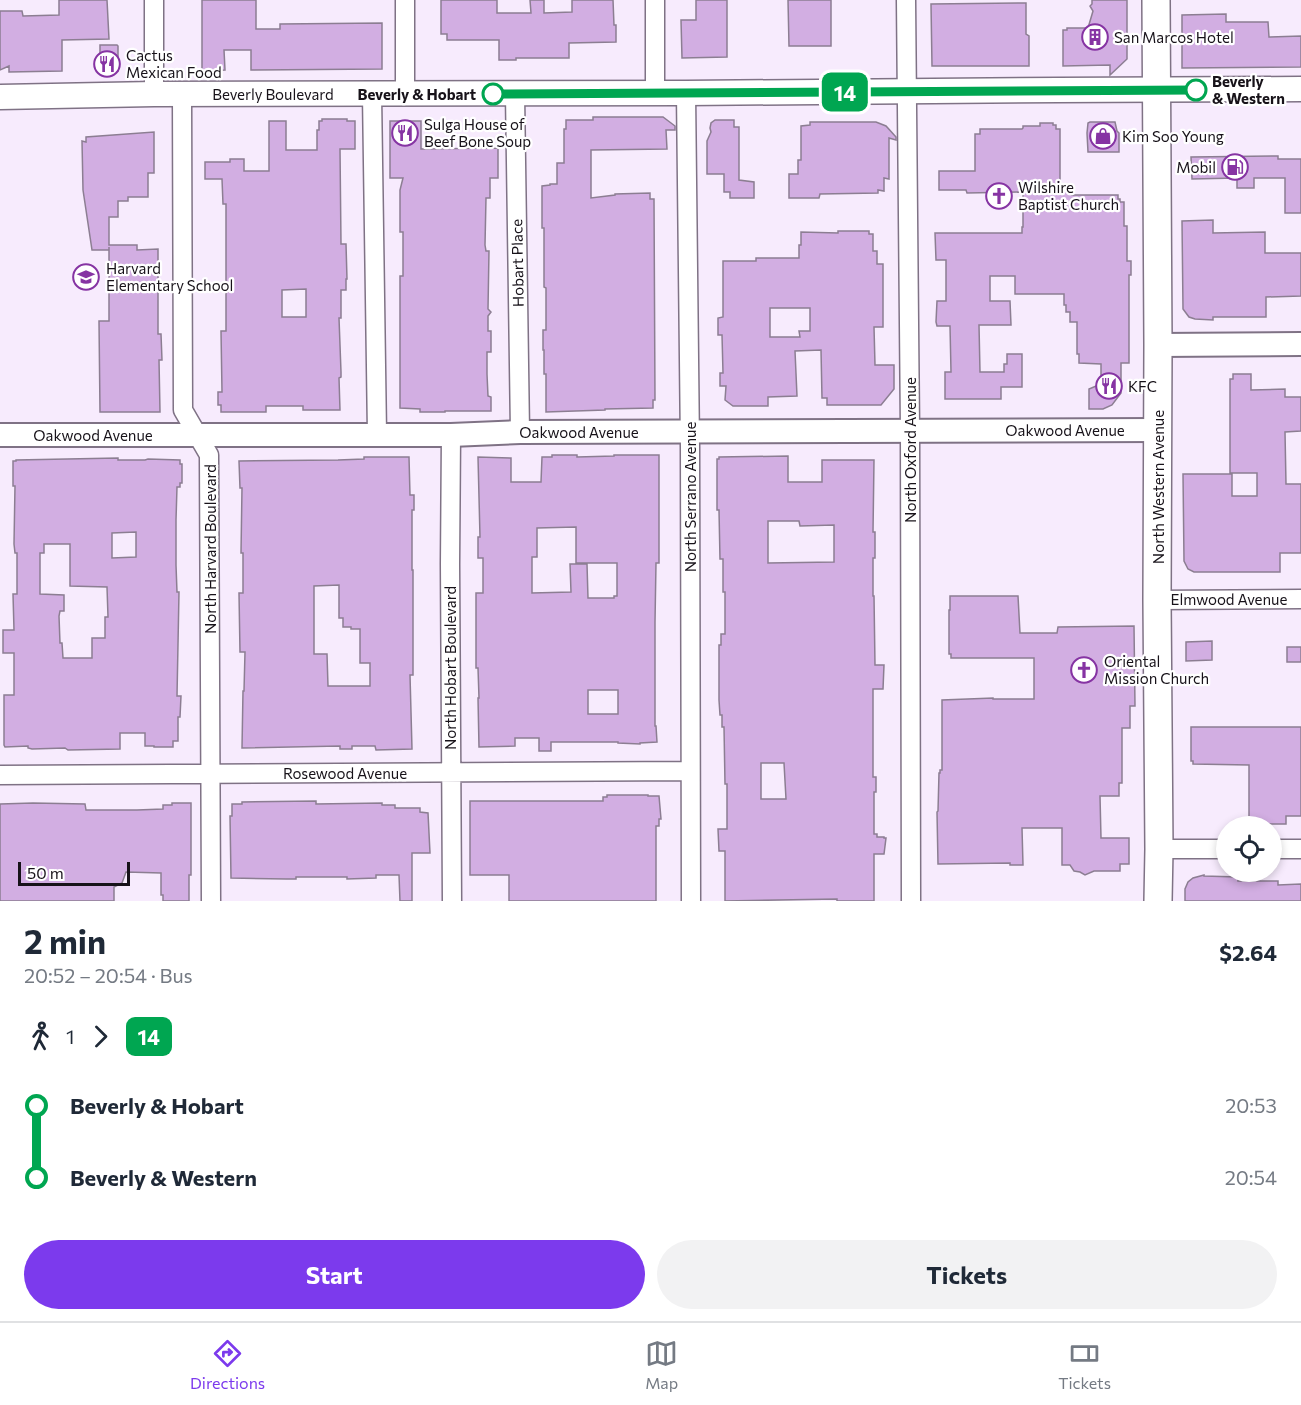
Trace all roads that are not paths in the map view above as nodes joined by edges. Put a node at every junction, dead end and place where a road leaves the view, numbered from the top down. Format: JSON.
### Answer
{"nodes":[{"id":1,"x":154,"y":0,"type":"edge"},
{"id":2,"x":405,"y":0,"type":"edge"},
{"id":3,"x":655,"y":0,"type":"edge"},
{"id":4,"x":906,"y":0,"type":"edge"},
{"id":5,"x":1156,"y":0,"type":"edge"},
{"id":6,"x":1301,"y":89,"type":"edge"},
{"id":7,"x":1156,"y":90,"type":"junction"},
{"id":8,"x":907,"y":91,"type":"junction"},
{"id":9,"x":655,"y":93,"type":"junction"},
{"id":10,"x":686,"y":93,"type":"junction"},
{"id":11,"x":154,"y":94,"type":"junction"},
{"id":12,"x":372,"y":94,"type":"junction"},
{"id":13,"x":405,"y":94,"type":"junction"},
{"id":14,"x":515,"y":94,"type":"junction"},
{"id":15,"x":182,"y":95,"type":"junction"},
{"id":16,"x":0,"y":97,"type":"edge"},
{"id":17,"x":1301,"y":344,"type":"edge"},
{"id":18,"x":1158,"y":345,"type":"junction"},
{"id":19,"x":1158,"y":430,"type":"junction"},
{"id":20,"x":690,"y":431,"type":"junction"},
{"id":21,"x":910,"y":431,"type":"junction"},
{"id":22,"x":519,"y":432,"type":"junction"},
{"id":23,"x":377,"y":434,"type":"junction"},
{"id":24,"x":0,"y":435,"type":"edge"},
{"id":25,"x":197,"y":435,"type":"junction"},
{"id":26,"x":451,"y":435,"type":"junction"},
{"id":27,"x":1301,"y":599,"type":"edge"},
{"id":28,"x":1157,"y":600,"type":"junction"},
{"id":29,"x":690,"y":771,"type":"junction"},
{"id":30,"x":451,"y":773,"type":"junction"},
{"id":31,"x":211,"y":774,"type":"junction"},
{"id":32,"x":0,"y":775,"type":"edge"},
{"id":33,"x":1159,"y":849,"type":"junction"},
{"id":34,"x":1216,"y":849,"type":"edge"},
{"id":35,"x":1282,"y":849,"type":"edge"},
{"id":36,"x":1301,"y":849,"type":"edge"},
{"id":37,"x":211,"y":901,"type":"edge"},
{"id":38,"x":452,"y":901,"type":"edge"},
{"id":39,"x":691,"y":901,"type":"edge"},
{"id":40,"x":911,"y":901,"type":"edge"},
{"id":41,"x":1158,"y":901,"type":"edge"}],
"edges":[{"from":1,"to":11,"type":"street"},
{"from":2,"to":13,"type":"street"},
{"from":3,"to":9,"type":"street"},
{"from":4,"to":8,"type":"street","name":"North Oxford Avenue"},
{"from":5,"to":7,"type":"main road","name":"North Western Avenue"},
{"from":6,"to":7,"type":"main road","name":"Beverly Boulevard"},
{"from":7,"to":8,"type":"main road","name":"Beverly Boulevard"},
{"from":7,"to":18,"type":"main road","name":"North Western Avenue"},
{"from":8,"to":10,"type":"main road","name":"Beverly Boulevard"},
{"from":8,"to":21,"type":"street","name":"North Oxford Avenue"},
{"from":9,"to":10,"type":"main road","name":"Beverly Boulevard"},
{"from":9,"to":14,"type":"main road","name":"Beverly Boulevard"},
{"from":10,"to":20,"type":"street","name":"North Serrano Avenue"},
{"from":11,"to":15,"type":"main road","name":"Beverly Boulevard"},
{"from":11,"to":16,"type":"main road","name":"Beverly Boulevard"},
{"from":12,"to":13,"type":"main road","name":"Beverly Boulevard"},
{"from":12,"to":15,"type":"main road","name":"Beverly Boulevard"},
{"from":12,"to":23,"type":"street"},
{"from":13,"to":14,"type":"main road","name":"Beverly Boulevard"},
{"from":14,"to":22,"type":"street","name":"Hobart Place"},
{"from":15,"to":25,"type":"street","name":"North Harvard Boulevard"},
{"from":17,"to":18,"type":"street"},
{"from":18,"to":19,"type":"main road","name":"North Western Avenue"},
{"from":19,"to":21,"type":"street","name":"Oakwood Avenue"},
{"from":19,"to":28,"type":"main road","name":"North Western Avenue"},
{"from":20,"to":21,"type":"street","name":"Oakwood Avenue"},
{"from":20,"to":22,"type":"street","name":"Oakwood Avenue"},
{"from":20,"to":29,"type":"street","name":"North Serrano Avenue"},
{"from":21,"to":40,"type":"street","name":"North Oxford Avenue"},
{"from":22,"to":26,"type":"street","name":"Oakwood Avenue"},
{"from":23,"to":25,"type":"street","name":"Oakwood Avenue"},
{"from":23,"to":26,"type":"street","name":"Oakwood Avenue"},
{"from":24,"to":25,"type":"street","name":"Oakwood Avenue"},
{"from":25,"to":31,"type":"street","name":"North Harvard Boulevard"},
{"from":26,"to":30,"type":"street","name":"North Hobart Boulevard"},
{"from":27,"to":28,"type":"street","name":"Elmwood Avenue"},
{"from":28,"to":33,"type":"main road","name":"North Western Avenue"},
{"from":29,"to":30,"type":"street","name":"Rosewood Avenue"},
{"from":29,"to":39,"type":"street","name":"North Serrano Avenue"},
{"from":30,"to":31,"type":"street","name":"Rosewood Avenue"},
{"from":30,"to":38,"type":"street","name":"North Hobart Boulevard"},
{"from":31,"to":32,"type":"street","name":"Rosewood Avenue"},
{"from":31,"to":37,"type":"street","name":"North Harvard Boulevard"},
{"from":33,"to":34,"type":"street"},
{"from":33,"to":41,"type":"main road","name":"North Western Avenue"},
{"from":35,"to":36,"type":"street"}]}
